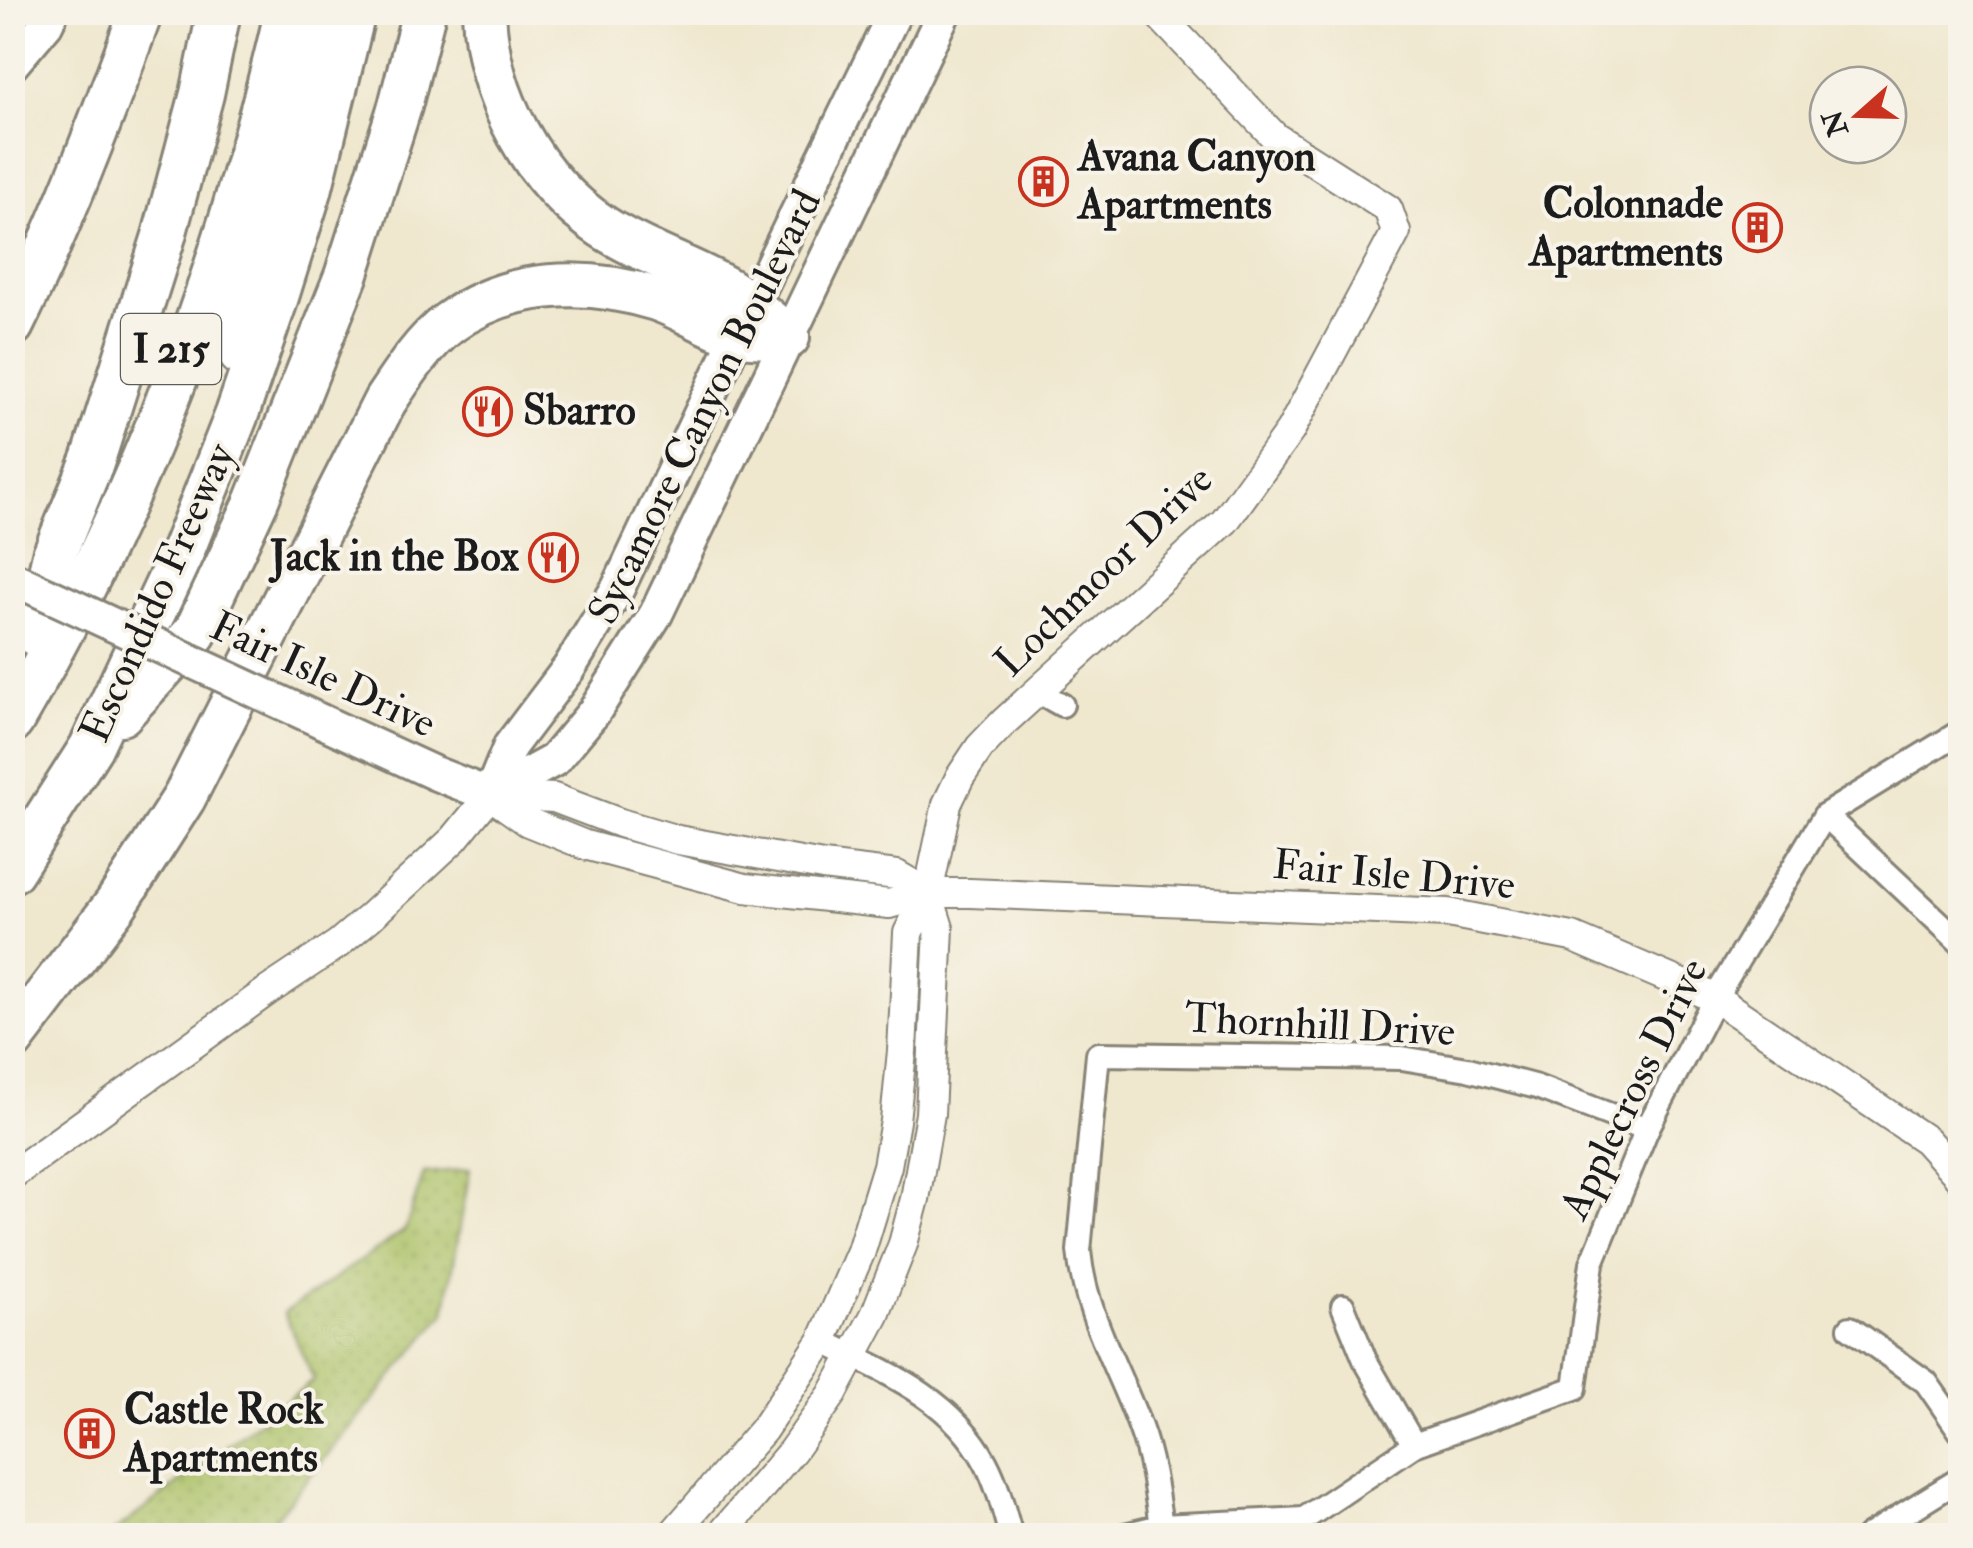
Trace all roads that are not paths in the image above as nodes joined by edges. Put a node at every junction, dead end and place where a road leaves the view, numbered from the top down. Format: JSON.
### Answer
{"nodes":[{"id":1,"x":52,"y":12,"type":"edge"},
{"id":2,"x":142,"y":12,"type":"edge"},
{"id":3,"x":219,"y":12,"type":"edge"},
{"id":4,"x":264,"y":12,"type":"edge"},
{"id":5,"x":286,"y":12,"type":"edge"},
{"id":6,"x":320,"y":12,"type":"edge"},
{"id":7,"x":354,"y":12,"type":"edge"},
{"id":8,"x":424,"y":12,"type":"edge"},
{"id":9,"x":484,"y":12,"type":"edge"},
{"id":10,"x":895,"y":12,"type":"edge"},
{"id":11,"x":944,"y":12,"type":"edge"},
{"id":12,"x":1156,"y":12,"type":"edge"},
{"id":13,"x":12,"y":64,"type":"edge"},
{"id":14,"x":745,"y":321,"type":"junction"},
{"id":15,"x":12,"y":325,"type":"edge"},
{"id":16,"x":788,"y":337,"type":"junction"},
{"id":17,"x":237,"y":414,"type":"junction"},
{"id":18,"x":12,"y":578,"type":"edge"},
{"id":19,"x":20,"y":680,"type":"edge"},
{"id":20,"x":12,"y":721,"type":"edge"},
{"id":21,"x":1960,"y":732,"type":"edge"},
{"id":22,"x":91,"y":748,"type":"junction"},
{"id":23,"x":490,"y":795,"type":"junction"},
{"id":24,"x":1826,"y":815,"type":"junction"},
{"id":25,"x":12,"y":871,"type":"edge"},
{"id":26,"x":928,"y":892,"type":"junction"},
{"id":27,"x":1960,"y":942,"type":"edge"},
{"id":28,"x":1716,"y":998,"type":"junction"},
{"id":29,"x":12,"y":1040,"type":"edge"},
{"id":30,"x":1648,"y":1129,"type":"junction"},
{"id":31,"x":12,"y":1175,"type":"edge"},
{"id":32,"x":1960,"y":1178,"type":"edge"},
{"id":33,"x":1343,"y":1306,"type":"dead end"},
{"id":34,"x":1850,"y":1328,"type":"dead end"},
{"id":35,"x":822,"y":1341,"type":"junction"},
{"id":36,"x":854,"y":1356,"type":"junction"},
{"id":37,"x":1960,"y":1431,"type":"edge"},
{"id":38,"x":1414,"y":1445,"type":"junction"},
{"id":39,"x":1960,"y":1480,"type":"edge"},
{"id":40,"x":1161,"y":1526,"type":"junction"},
{"id":41,"x":671,"y":1536,"type":"edge"},
{"id":42,"x":720,"y":1536,"type":"edge"},
{"id":43,"x":1011,"y":1536,"type":"edge"},
{"id":44,"x":1120,"y":1536,"type":"edge"},
{"id":45,"x":1868,"y":1536,"type":"edge"}],
"edges":[{"from":1,"to":13,"type":"main road"},
{"from":2,"to":15,"type":"highway"},
{"from":3,"to":19,"type":"highway"},
{"from":4,"to":19,"type":"highway","name":"Escondido Freeway","number":"I 215"},
{"from":5,"to":20,"type":"highway"},
{"from":6,"to":17,"type":"highway"},
{"from":7,"to":17,"type":"highway","name":"Escondido Freeway","number":"I 215"},
{"from":8,"to":22,"type":"highway"},
{"from":9,"to":14,"type":"highway"},
{"from":10,"to":14,"type":"main road","name":"Sycamore Canyon Boulevard"},
{"from":11,"to":16,"type":"main road","name":"Sycamore Canyon Boulevard"},
{"from":12,"to":26,"type":"street","name":"Lochmoor Drive"},
{"from":14,"to":16,"type":"highway"},
{"from":14,"to":23,"type":"main road","name":"Sycamore Canyon Boulevard"},
{"from":14,"to":29,"type":"highway"},
{"from":16,"to":23,"type":"main road","name":"Sycamore Canyon Boulevard"},
{"from":17,"to":22,"type":"highway","name":"Escondido Freeway","number":"I 215"},
{"from":18,"to":23,"type":"main road","name":"Fair Isle Drive","bridge":true},
{"from":21,"to":24,"type":"street","name":"Applecross Drive"},
{"from":22,"to":25,"type":"highway","name":"Escondido Freeway","number":"I 215"},
{"from":23,"to":26,"type":"street","name":"Fair Isle Drive"},
{"from":23,"to":31,"type":"street","name":"Sycamore Canyon Boulevard"},
{"from":24,"to":27,"type":"street"},
{"from":24,"to":28,"type":"street","name":"Applecross Drive"},
{"from":26,"to":28,"type":"street","name":"Fair Isle Drive"},
{"from":26,"to":35,"type":"street","name":"Lochmoor Drive"},
{"from":26,"to":36,"type":"street","name":"Lochmoor Drive"},
{"from":28,"to":30,"type":"street","name":"Applecross Drive"},
{"from":28,"to":32,"type":"street","name":"Fair Isle Drive"},
{"from":30,"to":38,"type":"street","name":"Applecross Drive"},
{"from":30,"to":40,"type":"street","name":"Thornhill Drive"},
{"from":33,"to":38,"type":"street"},
{"from":34,"to":37,"type":"street"},
{"from":35,"to":36,"type":"street"},
{"from":35,"to":41,"type":"street","name":"Lochmoor Drive"},
{"from":36,"to":42,"type":"street","name":"Lochmoor Drive"},
{"from":36,"to":43,"type":"street"},
{"from":38,"to":40,"type":"street","name":"Applecross Drive"},
{"from":39,"to":45,"type":"street"},
{"from":40,"to":44,"type":"street","name":"Applecross Drive"}]}
